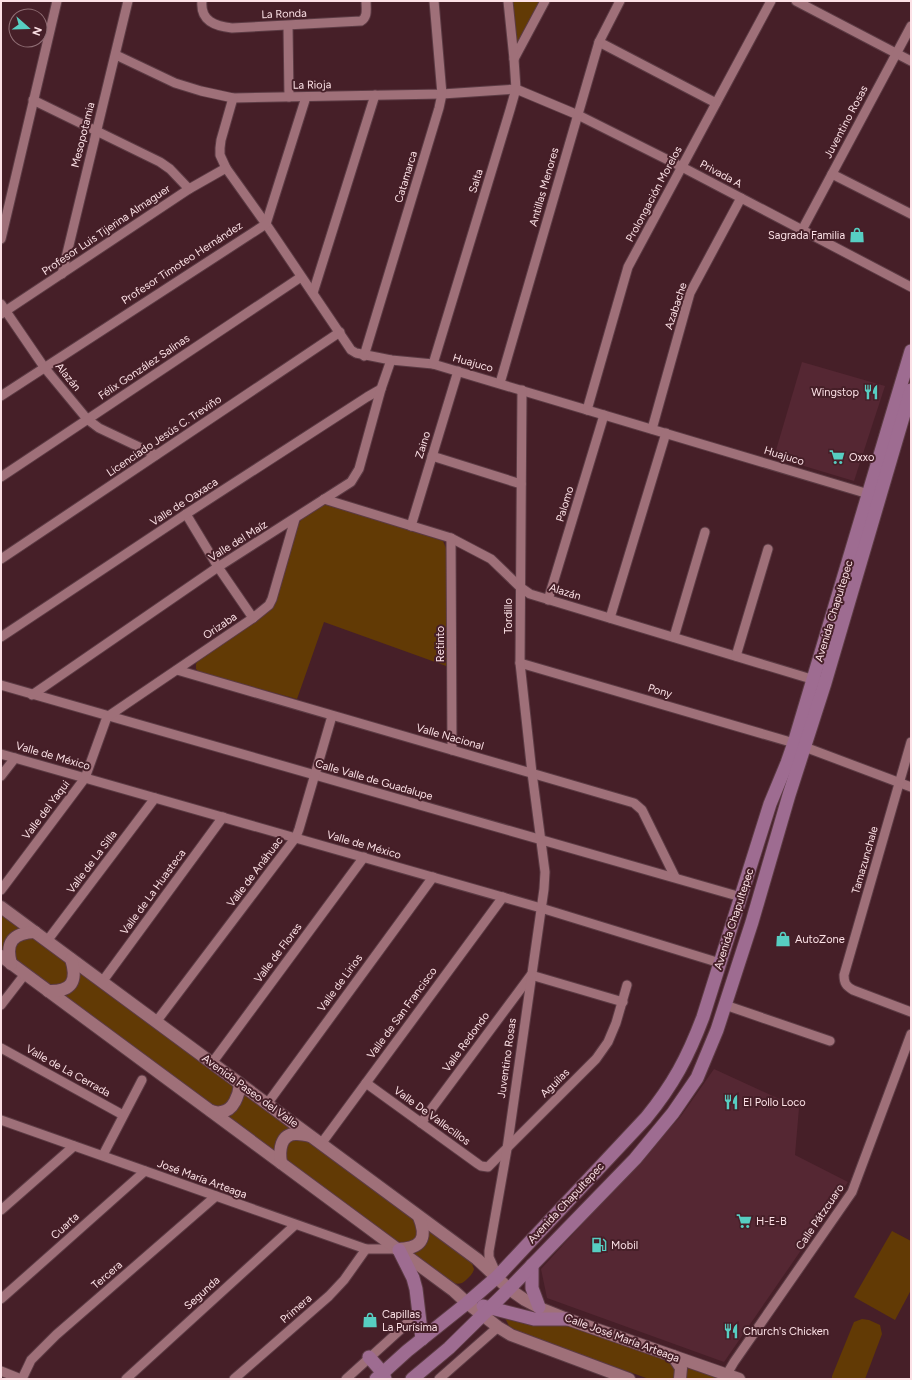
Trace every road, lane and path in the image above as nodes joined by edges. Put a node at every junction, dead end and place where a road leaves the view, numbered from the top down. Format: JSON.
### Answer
{"nodes":[{"id":1,"x":57,"y":1,"type":"edge"},
{"id":2,"x":128,"y":1,"type":"edge"},
{"id":3,"x":202,"y":1,"type":"edge"},
{"id":4,"x":366,"y":1,"type":"edge"},
{"id":5,"x":434,"y":1,"type":"edge"},
{"id":6,"x":508,"y":1,"type":"edge"},
{"id":7,"x":545,"y":1,"type":"edge"},
{"id":8,"x":620,"y":1,"type":"edge"},
{"id":9,"x":771,"y":1,"type":"edge"},
{"id":10,"x":796,"y":1,"type":"edge"},
{"id":11,"x":288,"y":26,"type":"junction"},
{"id":12,"x":911,"y":26,"type":"edge"},
{"id":13,"x":599,"y":42,"type":"junction"},
{"id":14,"x":896,"y":54,"type":"junction"},
{"id":15,"x":116,"y":55,"type":"junction"},
{"id":16,"x":514,"y":59,"type":"junction"},
{"id":17,"x":911,"y":62,"type":"edge"},
{"id":18,"x":516,"y":89,"type":"junction"},
{"id":19,"x":442,"y":94,"type":"junction"},
{"id":20,"x":374,"y":95,"type":"junction"},
{"id":21,"x":306,"y":97,"type":"junction"},
{"id":22,"x":233,"y":98,"type":"junction"},
{"id":23,"x":289,"y":98,"type":"junction"},
{"id":24,"x":34,"y":100,"type":"junction"},
{"id":25,"x":716,"y":104,"type":"junction"},
{"id":26,"x":578,"y":115,"type":"junction"},
{"id":27,"x":96,"y":131,"type":"junction"},
{"id":28,"x":682,"y":167,"type":"junction"},
{"id":29,"x":226,"y":168,"type":"junction"},
{"id":30,"x":832,"y":174,"type":"junction"},
{"id":31,"x":189,"y":189,"type":"junction"},
{"id":32,"x":742,"y":198,"type":"junction"},
{"id":33,"x":911,"y":214,"type":"edge"},
{"id":34,"x":266,"y":224,"type":"junction"},
{"id":35,"x":802,"y":230,"type":"junction"},
{"id":36,"x":1,"y":239,"type":"edge"},
{"id":37,"x":62,"y":274,"type":"junction"},
{"id":38,"x":301,"y":277,"type":"junction"},
{"id":39,"x":911,"y":287,"type":"edge"},
{"id":40,"x":313,"y":293,"type":"junction"},
{"id":41,"x":3,"y":310,"type":"edge"},
{"id":42,"x":340,"y":332,"type":"junction"},
{"id":43,"x":911,"y":351,"type":"edge"},
{"id":44,"x":364,"y":356,"type":"junction"},
{"id":45,"x":391,"y":360,"type":"junction"},
{"id":46,"x":433,"y":364,"type":"junction"},
{"id":47,"x":44,"y":367,"type":"junction"},
{"id":48,"x":458,"y":371,"type":"junction"},
{"id":49,"x":500,"y":383,"type":"junction"},
{"id":50,"x":381,"y":389,"type":"junction"},
{"id":51,"x":522,"y":390,"type":"junction"},
{"id":52,"x":911,"y":390,"type":"edge"},
{"id":53,"x":1,"y":396,"type":"edge"},
{"id":54,"x":587,"y":410,"type":"junction"},
{"id":55,"x":604,"y":414,"type":"junction"},
{"id":56,"x":87,"y":420,"type":"junction"},
{"id":57,"x":652,"y":429,"type":"junction"},
{"id":58,"x":666,"y":433,"type":"junction"},
{"id":59,"x":156,"y":455,"type":"junction"},
{"id":60,"x":432,"y":456,"type":"junction"},
{"id":61,"x":1,"y":477,"type":"edge"},
{"id":62,"x":521,"y":484,"type":"junction"},
{"id":63,"x":874,"y":495,"type":"junction"},
{"id":64,"x":324,"y":499,"type":"junction"},
{"id":65,"x":186,"y":514,"type":"junction"},
{"id":66,"x":295,"y":519,"type":"junction"},
{"id":67,"x":410,"y":526,"type":"junction"},
{"id":68,"x":705,"y":532,"type":"dead end"},
{"id":69,"x":451,"y":538,"type":"junction"},
{"id":70,"x":768,"y":549,"type":"dead end"},
{"id":71,"x":1,"y":559,"type":"edge"},
{"id":72,"x":218,"y":567,"type":"junction"},
{"id":73,"x":520,"y":587,"type":"junction"},
{"id":74,"x":548,"y":600,"type":"junction"},
{"id":75,"x":253,"y":618,"type":"junction"},
{"id":76,"x":610,"y":618,"type":"junction"},
{"id":77,"x":674,"y":637,"type":"junction"},
{"id":78,"x":1,"y":638,"type":"edge"},
{"id":79,"x":736,"y":656,"type":"junction"},
{"id":80,"x":520,"y":663,"type":"junction"},
{"id":81,"x":177,"y":670,"type":"junction"},
{"id":82,"x":819,"y":681,"type":"junction"},
{"id":83,"x":1,"y":685,"type":"edge"},
{"id":84,"x":32,"y":694,"type":"junction"},
{"id":85,"x":107,"y":716,"type":"junction"},
{"id":86,"x":332,"y":716,"type":"junction"},
{"id":87,"x":911,"y":742,"type":"edge"},
{"id":88,"x":799,"y":744,"type":"junction"},
{"id":89,"x":452,"y":750,"type":"junction"},
{"id":90,"x":1,"y":754,"type":"edge"},
{"id":91,"x":15,"y":758,"type":"junction"},
{"id":92,"x":532,"y":773,"type":"junction"},
{"id":93,"x":1,"y":776,"type":"edge"},
{"id":94,"x":315,"y":776,"type":"junction"},
{"id":95,"x":85,"y":778,"type":"junction"},
{"id":96,"x":900,"y":782,"type":"junction"},
{"id":97,"x":911,"y":787,"type":"edge"},
{"id":98,"x":155,"y":798,"type":"junction"},
{"id":99,"x":223,"y":817,"type":"junction"},
{"id":100,"x":296,"y":838,"type":"junction"},
{"id":101,"x":542,"y":840,"type":"junction"},
{"id":102,"x":364,"y":857,"type":"junction"},
{"id":103,"x":433,"y":877,"type":"junction"},
{"id":104,"x":675,"y":877,"type":"junction"},
{"id":105,"x":1,"y":890,"type":"edge"},
{"id":106,"x":503,"y":897,"type":"junction"},
{"id":107,"x":741,"y":897,"type":"junction"},
{"id":108,"x":1,"y":907,"type":"edge"},
{"id":109,"x":541,"y":908,"type":"junction"},
{"id":110,"x":35,"y":932,"type":"junction"},
{"id":111,"x":47,"y":941,"type":"junction"},
{"id":112,"x":1,"y":956,"type":"edge"},
{"id":113,"x":71,"y":959,"type":"junction"},
{"id":114,"x":720,"y":963,"type":"junction"},
{"id":115,"x":11,"y":964,"type":"junction"},
{"id":116,"x":25,"y":974,"type":"junction"},
{"id":117,"x":531,"y":974,"type":"junction"},
{"id":118,"x":102,"y":982,"type":"junction"},
{"id":119,"x":627,"y":985,"type":"dead end"},
{"id":120,"x":48,"y":991,"type":"junction"},
{"id":121,"x":623,"y":1002,"type":"junction"},
{"id":122,"x":1,"y":1005,"type":"edge"},
{"id":123,"x":726,"y":1005,"type":"junction"},
{"id":124,"x":911,"y":1012,"type":"edge"},
{"id":125,"x":703,"y":1017,"type":"junction"},
{"id":126,"x":721,"y":1018,"type":"junction"},
{"id":127,"x":156,"y":1022,"type":"junction"},
{"id":128,"x":911,"y":1034,"type":"edge"},
{"id":129,"x":830,"y":1041,"type":"dead end"},
{"id":130,"x":1,"y":1048,"type":"edge"},
{"id":131,"x":212,"y":1063,"type":"junction"},
{"id":132,"x":142,"y":1080,"type":"dead end"},
{"id":133,"x":366,"y":1083,"type":"junction"},
{"id":134,"x":240,"y":1084,"type":"junction"},
{"id":135,"x":267,"y":1104,"type":"junction"},
{"id":136,"x":211,"y":1112,"type":"junction"},
{"id":137,"x":123,"y":1115,"type":"junction"},
{"id":138,"x":646,"y":1118,"type":"junction"},
{"id":139,"x":1,"y":1120,"type":"edge"},
{"id":140,"x":421,"y":1124,"type":"junction"},
{"id":141,"x":311,"y":1136,"type":"junction"},
{"id":142,"x":321,"y":1144,"type":"junction"},
{"id":143,"x":74,"y":1146,"type":"junction"},
{"id":144,"x":507,"y":1149,"type":"junction"},
{"id":145,"x":103,"y":1155,"type":"junction"},
{"id":146,"x":635,"y":1159,"type":"junction"},
{"id":147,"x":281,"y":1163,"type":"junction"},
{"id":148,"x":484,"y":1167,"type":"joint"},
{"id":149,"x":145,"y":1171,"type":"junction"},
{"id":150,"x":216,"y":1196,"type":"junction"},
{"id":151,"x":1,"y":1210,"type":"edge"},
{"id":152,"x":419,"y":1217,"type":"junction"},
{"id":153,"x":295,"y":1225,"type":"junction"},
{"id":154,"x":366,"y":1249,"type":"junction"},
{"id":155,"x":398,"y":1249,"type":"junction"},
{"id":156,"x":532,"y":1265,"type":"junction"},
{"id":157,"x":497,"y":1277,"type":"junction"},
{"id":158,"x":509,"y":1289,"type":"junction"},
{"id":159,"x":1,"y":1299,"type":"edge"},
{"id":160,"x":467,"y":1303,"type":"junction"},
{"id":161,"x":539,"y":1307,"type":"junction"},
{"id":162,"x":486,"y":1311,"type":"junction"},
{"id":163,"x":418,"y":1312,"type":"junction"},
{"id":164,"x":567,"y":1319,"type":"junction"},
{"id":165,"x":498,"y":1327,"type":"junction"},
{"id":166,"x":422,"y":1339,"type":"junction"},
{"id":167,"x":673,"y":1356,"type":"junction"},
{"id":168,"x":370,"y":1358,"type":"junction"},
{"id":169,"x":1,"y":1371,"type":"edge"},
{"id":170,"x":381,"y":1377,"type":"edge"},
{"id":171,"x":725,"y":1377,"type":"edge"},
{"id":172,"x":623,"y":1378,"type":"edge"},
{"id":173,"x":21,"y":1379,"type":"edge"},
{"id":174,"x":126,"y":1379,"type":"edge"},
{"id":175,"x":234,"y":1379,"type":"edge"},
{"id":176,"x":346,"y":1379,"type":"edge"},
{"id":177,"x":412,"y":1379,"type":"edge"},
{"id":178,"x":439,"y":1379,"type":"edge"},
{"id":179,"x":680,"y":1379,"type":"edge"},
{"id":180,"x":739,"y":1379,"type":"edge"}],
"edges":[{"from":1,"to":24,"type":"street"},
{"from":2,"to":15,"type":"street","name":"Mesopotamia"},
{"from":3,"to":11,"type":"street","name":"La Ronda"},
{"from":4,"to":11,"type":"street","name":"La Ronda"},
{"from":5,"to":19,"type":"street","name":"Catamarca"},
{"from":6,"to":16,"type":"street","name":"Salta"},
{"from":7,"to":16,"type":"street"},
{"from":8,"to":13,"type":"street","name":"Antillas Menores"},
{"from":9,"to":25,"type":"street","name":"Prolongación Morelos"},
{"from":10,"to":14,"type":"street"},
{"from":11,"to":23,"type":"street"},
{"from":12,"to":14,"type":"street","name":"Juventino Rosas"},
{"from":13,"to":25,"type":"street"},
{"from":13,"to":26,"type":"street","name":"Antillas Menores"},
{"from":14,"to":17,"type":"street"},
{"from":14,"to":30,"type":"street","name":"Juventino Rosas"},
{"from":15,"to":22,"type":"street","name":"La Rioja"},
{"from":15,"to":27,"type":"street","name":"Mesopotamia"},
{"from":16,"to":18,"type":"street","name":"Salta"},
{"from":18,"to":19,"type":"street","name":"La Rioja"},
{"from":18,"to":26,"type":"street","name":"Privada A"},
{"from":18,"to":46,"type":"street","name":"Salta"},
{"from":19,"to":20,"type":"street","name":"La Rioja"},
{"from":19,"to":44,"type":"street","name":"Catamarca"},
{"from":20,"to":21,"type":"street","name":"La Rioja"},
{"from":20,"to":40,"type":"street"},
{"from":21,"to":23,"type":"street","name":"La Rioja"},
{"from":21,"to":34,"type":"street"},
{"from":22,"to":23,"type":"street","name":"La Rioja"},
{"from":22,"to":29,"type":"street","name":"Huajuco"},
{"from":24,"to":27,"type":"street"},
{"from":24,"to":36,"type":"street"},
{"from":25,"to":28,"type":"street","name":"Prolongación Morelos"},
{"from":26,"to":28,"type":"street","name":"Privada A"},
{"from":26,"to":49,"type":"street","name":"Antillas Menores"},
{"from":27,"to":31,"type":"street"},
{"from":27,"to":37,"type":"street","name":"Mesopotamia"},
{"from":28,"to":32,"type":"street","name":"Privada A"},
{"from":28,"to":54,"type":"street","name":"Prolongación Morelos"},
{"from":29,"to":31,"type":"street","name":"Profesor Luis Tijerina Almaguer"},
{"from":29,"to":34,"type":"street","name":"Huajuco"},
{"from":30,"to":33,"type":"street"},
{"from":30,"to":35,"type":"street","name":"Juventino Rosas"},
{"from":31,"to":37,"type":"street","name":"Profesor Luis Tijerina Almaguer"},
{"from":32,"to":35,"type":"street","name":"Privada A"},
{"from":32,"to":57,"type":"street","name":"Azabache"},
{"from":34,"to":38,"type":"street","name":"Huajuco"},
{"from":34,"to":47,"type":"street","name":"Profesor Timoteo Hernández"},
{"from":35,"to":39,"type":"street","name":"Privada A"},
{"from":37,"to":41,"type":"street","name":"Profesor Luis Tijerina Almaguer"},
{"from":38,"to":40,"type":"street","name":"Huajuco"},
{"from":38,"to":56,"type":"street","name":"Félix González Salinas"},
{"from":40,"to":42,"type":"street","name":"Huajuco"},
{"from":41,"to":47,"type":"street","name":"Alazán"},
{"from":42,"to":44,"type":"street","name":"Huajuco"},
{"from":42,"to":59,"type":"street","name":"Licenciado Jesús C. Treviño"},
{"from":43,"to":63,"type":"main road","name":"Avenida Chapultepec"},
{"from":44,"to":45,"type":"street","name":"Huajuco"},
{"from":45,"to":46,"type":"street","name":"Huajuco"},
{"from":45,"to":50,"type":"street","name":"Valle del Maíz"},
{"from":46,"to":48,"type":"street","name":"Huajuco"},
{"from":47,"to":53,"type":"street","name":"Profesor Timoteo Hernández"},
{"from":47,"to":56,"type":"street","name":"Alazán"},
{"from":48,"to":49,"type":"street","name":"Huajuco"},
{"from":48,"to":60,"type":"street","name":"Zaino"},
{"from":49,"to":51,"type":"street","name":"Huajuco"},
{"from":50,"to":64,"type":"street","name":"Valle del Maíz"},
{"from":50,"to":65,"type":"street","name":"Valle de Oaxaca"},
{"from":51,"to":54,"type":"street","name":"Huajuco"},
{"from":51,"to":62,"type":"street","name":"Tordillo"},
{"from":52,"to":63,"type":"main road"},
{"from":54,"to":55,"type":"street","name":"Huajuco"},
{"from":55,"to":57,"type":"street","name":"Huajuco"},
{"from":55,"to":74,"type":"street","name":"Palomo"},
{"from":56,"to":59,"type":"street","name":"Alazán"},
{"from":56,"to":61,"type":"street","name":"Félix González Salinas"},
{"from":57,"to":58,"type":"street","name":"Huajuco"},
{"from":58,"to":63,"type":"street","name":"Huajuco"},
{"from":58,"to":76,"type":"street"},
{"from":59,"to":71,"type":"street","name":"Licenciado Jesús C. Treviño"},
{"from":60,"to":62,"type":"street"},
{"from":60,"to":67,"type":"street","name":"Zaino"},
{"from":62,"to":73,"type":"street","name":"Tordillo"},
{"from":63,"to":82,"type":"main road","name":"Avenida Chapultepec"},
{"from":64,"to":66,"type":"street","name":"Valle del Maíz"},
{"from":64,"to":67,"type":"street","name":"Alazán"},
{"from":65,"to":72,"type":"street"},
{"from":65,"to":78,"type":"street","name":"Valle de Oaxaca"},
{"from":66,"to":72,"type":"street","name":"Valle del Maíz"},
{"from":66,"to":75,"type":"street","name":"Orizaba"},
{"from":67,"to":69,"type":"street","name":"Alazán"},
{"from":68,"to":77,"type":"street"},
{"from":69,"to":73,"type":"street","name":"Alazán"},
{"from":69,"to":89,"type":"street","name":"Retinto"},
{"from":70,"to":79,"type":"street"},
{"from":72,"to":75,"type":"street"},
{"from":72,"to":84,"type":"street","name":"Valle del Maíz"},
{"from":73,"to":74,"type":"street","name":"Alazán"},
{"from":73,"to":80,"type":"street","name":"Tordillo"},
{"from":74,"to":76,"type":"street","name":"Alazán"},
{"from":75,"to":81,"type":"street","name":"Orizaba"},
{"from":76,"to":77,"type":"street","name":"Alazán"},
{"from":77,"to":79,"type":"street","name":"Alazán"},
{"from":79,"to":82,"type":"street","name":"Alazán"},
{"from":80,"to":88,"type":"street","name":"Pony"},
{"from":80,"to":92,"type":"street","name":"Tordillo"},
{"from":81,"to":85,"type":"street","name":"Orizaba"},
{"from":81,"to":86,"type":"street","name":"Valle Nacional"},
{"from":82,"to":88,"type":"main road","name":"Avenida Chapultepec"},
{"from":83,"to":84,"type":"street","name":"Calle Valle de Guadalupe"},
{"from":84,"to":85,"type":"street","name":"Calle Valle de Guadalupe"},
{"from":85,"to":94,"type":"street","name":"Calle Valle de Guadalupe"},
{"from":85,"to":95,"type":"street","name":"Valle del Yaqui"},
{"from":86,"to":89,"type":"street","name":"Valle Nacional"},
{"from":86,"to":94,"type":"street","name":"Valle de Anáhuac"},
{"from":87,"to":96,"type":"street","name":"Tamazunchale"},
{"from":88,"to":96,"type":"street","name":"Pony"},
{"from":88,"to":107,"type":"main road","name":"Avenida Chapultepec"},
{"from":88,"to":123,"type":"main road","name":"Avenida Chapultepec"},
{"from":89,"to":92,"type":"street","name":"Valle Nacional"},
{"from":90,"to":91,"type":"street","name":"Valle de México"},
{"from":91,"to":93,"type":"street"},
{"from":91,"to":95,"type":"street","name":"Valle de México"},
{"from":92,"to":101,"type":"street","name":"Tordillo"},
{"from":92,"to":104,"type":"street","name":"Valle Nacional"},
{"from":94,"to":100,"type":"street","name":"Valle de Anáhuac"},
{"from":94,"to":101,"type":"street","name":"Calle Valle de Guadalupe"},
{"from":95,"to":98,"type":"street","name":"Valle de México"},
{"from":95,"to":105,"type":"street","name":"Valle del Yaqui"},
{"from":96,"to":97,"type":"street","name":"Pony"},
{"from":96,"to":124,"type":"street","name":"Tamazunchale"},
{"from":98,"to":99,"type":"street","name":"Valle de México"},
{"from":98,"to":111,"type":"street","name":"Valle de La Silla"},
{"from":99,"to":100,"type":"street","name":"Valle de México"},
{"from":99,"to":118,"type":"street","name":"Valle de La Huasteca"},
{"from":100,"to":102,"type":"street","name":"Valle de México"},
{"from":100,"to":127,"type":"street","name":"Valle de Anáhuac"},
{"from":101,"to":104,"type":"street","name":"Calle Valle de Guadalupe"},
{"from":101,"to":109,"type":"street","name":"Juventino Rosas"},
{"from":102,"to":103,"type":"street","name":"Valle de México"},
{"from":102,"to":131,"type":"street","name":"Valle de Flores"},
{"from":103,"to":106,"type":"street","name":"Valle de México"},
{"from":103,"to":135,"type":"street","name":"Valle de Lirios"},
{"from":104,"to":107,"type":"street","name":"Calle Valle de Guadalupe"},
{"from":106,"to":109,"type":"street","name":"Valle de México"},
{"from":106,"to":133,"type":"street","name":"Valle de San Francisco"},
{"from":107,"to":114,"type":"main road","name":"Avenida Chapultepec"},
{"from":108,"to":110,"type":"street","name":"Avenida Paseo del Valle"},
{"from":109,"to":114,"type":"street","name":"Valle de México"},
{"from":109,"to":117,"type":"street","name":"Juventino Rosas"},
{"from":110,"to":111,"type":"street","name":"Avenida Paseo del Valle"},
{"from":110,"to":115,"type":"street"},
{"from":111,"to":113,"type":"street","name":"Avenida Paseo del Valle"},
{"from":112,"to":115,"type":"street"},
{"from":113,"to":118,"type":"street","name":"Avenida Paseo del Valle"},
{"from":113,"to":120,"type":"street"},
{"from":114,"to":123,"type":"main road"},
{"from":114,"to":125,"type":"main road","name":"Avenida Chapultepec"},
{"from":115,"to":116,"type":"street"},
{"from":116,"to":120,"type":"street"},
{"from":116,"to":122,"type":"street"},
{"from":117,"to":121,"type":"street"},
{"from":117,"to":140,"type":"street","name":"Valle Redondo"},
{"from":117,"to":144,"type":"street","name":"Juventino Rosas"},
{"from":118,"to":127,"type":"street","name":"Avenida Paseo del Valle"},
{"from":119,"to":121,"type":"street","name":"Aguilas"},
{"from":120,"to":136,"type":"street"},
{"from":121,"to":144,"type":"street","name":"Aguilas"},
{"from":123,"to":126,"type":"main road","name":"Avenida Chapultepec"},
{"from":123,"to":129,"type":"street"},
{"from":125,"to":126,"type":"main road"},
{"from":125,"to":138,"type":"main road","name":"Avenida Chapultepec"},
{"from":126,"to":146,"type":"main road","name":"Avenida Chapultepec"},
{"from":127,"to":131,"type":"street","name":"Avenida Paseo del Valle"},
{"from":128,"to":171,"type":"street","name":"Calle Pátzcuaro"},
{"from":130,"to":137,"type":"street","name":"Valle de La Cerrada"},
{"from":131,"to":134,"type":"street","name":"Avenida Paseo del Valle"},
{"from":132,"to":137,"type":"street"},
{"from":133,"to":140,"type":"street","name":"Valle De Vallecillos"},
{"from":133,"to":142,"type":"street","name":"Valle de San Francisco"},
{"from":134,"to":135,"type":"street","name":"Avenida Paseo del Valle"},
{"from":134,"to":136,"type":"street"},
{"from":135,"to":141,"type":"street","name":"Avenida Paseo del Valle"},
{"from":136,"to":147,"type":"street"},
{"from":137,"to":145,"type":"street"},
{"from":138,"to":146,"type":"main road"},
{"from":138,"to":157,"type":"main road","name":"Avenida Chapultepec"},
{"from":139,"to":143,"type":"street","name":"José María Arteaga"},
{"from":140,"to":148,"type":"street","name":"Valle De Vallecillos"},
{"from":141,"to":142,"type":"street","name":"Avenida Paseo del Valle"},
{"from":141,"to":147,"type":"street"},
{"from":142,"to":152,"type":"street","name":"Avenida Paseo del Valle"},
{"from":143,"to":145,"type":"street","name":"José María Arteaga"},
{"from":143,"to":151,"type":"street"},
{"from":144,"to":148,"type":"street","name":"Aguilas"},
{"from":144,"to":157,"type":"street","name":"Juventino Rosas"},
{"from":145,"to":149,"type":"street","name":"José María Arteaga"},
{"from":146,"to":156,"type":"main road","name":"Avenida Chapultepec"},
{"from":147,"to":155,"type":"street"},
{"from":149,"to":150,"type":"street","name":"José María Arteaga"},
{"from":149,"to":159,"type":"street","name":"Cuarta"},
{"from":150,"to":153,"type":"street","name":"José María Arteaga"},
{"from":150,"to":173,"type":"street","name":"Tercera"},
{"from":152,"to":155,"type":"street"},
{"from":152,"to":157,"type":"street","name":"Avenida Paseo del Valle"},
{"from":153,"to":154,"type":"street","name":"José María Arteaga"},
{"from":153,"to":174,"type":"street","name":"Segunda"},
{"from":154,"to":155,"type":"street","name":"José María Arteaga"},
{"from":154,"to":175,"type":"street","name":"Primera"},
{"from":155,"to":160,"type":"street"},
{"from":155,"to":163,"type":"main road"},
{"from":156,"to":158,"type":"main road","name":"Avenida Chapultepec"},
{"from":156,"to":161,"type":"main road"},
{"from":157,"to":158,"type":"street","name":"Avenida Paseo del Valle"},
{"from":157,"to":160,"type":"main road","name":"Avenida Chapultepec"},
{"from":158,"to":161,"type":"street","name":"Calle José María Arteaga"},
{"from":158,"to":162,"type":"main road","name":"Avenida Chapultepec"},
{"from":160,"to":162,"type":"main road"},
{"from":160,"to":166,"type":"main road","name":"Avenida Chapultepec"},
{"from":161,"to":164,"type":"street","name":"Calle José María Arteaga"},
{"from":162,"to":164,"type":"main road"},
{"from":162,"to":165,"type":"street"},
{"from":162,"to":177,"type":"main road","name":"Avenida Chapultepec"},
{"from":163,"to":166,"type":"main road"},
{"from":163,"to":168,"type":"street"},
{"from":164,"to":167,"type":"street","name":"Calle José María Arteaga"},
{"from":165,"to":172,"type":"street"},
{"from":165,"to":178,"type":"street"},
{"from":166,"to":170,"type":"main road","name":"Avenida Chapultepec"},
{"from":167,"to":171,"type":"street","name":"Calle José María Arteaga"},
{"from":167,"to":179,"type":"street"},
{"from":168,"to":170,"type":"main road"},
{"from":168,"to":176,"type":"street"},
{"from":169,"to":173,"type":"street"},
{"from":171,"to":180,"type":"street","name":"Calle José María Arteaga"}]}
